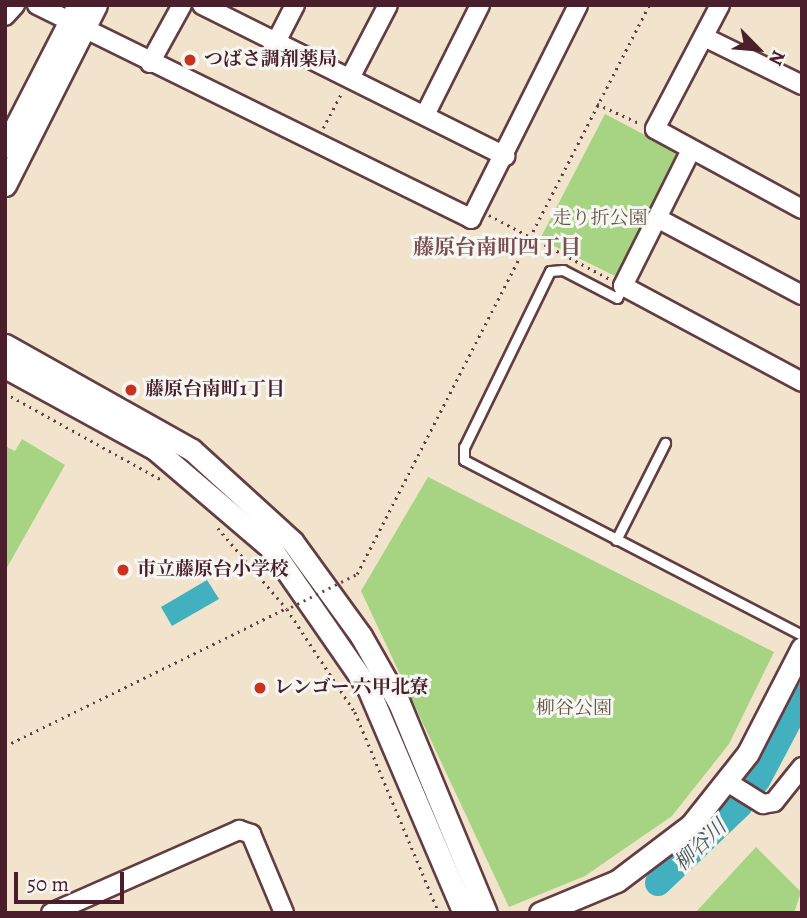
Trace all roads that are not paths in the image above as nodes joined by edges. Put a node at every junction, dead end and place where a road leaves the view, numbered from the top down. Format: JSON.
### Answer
{"nodes":[{"id":1,"x":15,"y":5,"type":"edge"},
{"id":2,"x":37,"y":5,"type":"edge"},
{"id":3,"x":96,"y":5,"type":"edge"},
{"id":4,"x":182,"y":5,"type":"edge"},
{"id":5,"x":202,"y":5,"type":"edge"},
{"id":6,"x":295,"y":5,"type":"edge"},
{"id":7,"x":388,"y":5,"type":"edge"},
{"id":8,"x":480,"y":5,"type":"edge"},
{"id":9,"x":578,"y":5,"type":"edge"},
{"id":10,"x":720,"y":5,"type":"edge"},
{"id":11,"x":5,"y":16,"type":"edge"},
{"id":12,"x":77,"y":19,"type":"edge"},
{"id":13,"x":704,"y":37,"type":"junction"},
{"id":14,"x":276,"y":42,"type":"junction"},
{"id":15,"x":150,"y":63,"type":"junction"},
{"id":16,"x":350,"y":78,"type":"junction"},
{"id":17,"x":802,"y":85,"type":"edge"},
{"id":18,"x":425,"y":115,"type":"junction"},
{"id":19,"x":5,"y":147,"type":"edge"},
{"id":20,"x":691,"y":150,"type":"junction"},
{"id":21,"x":505,"y":156,"type":"junction"},
{"id":22,"x":5,"y":185,"type":"edge"},
{"id":23,"x":802,"y":209,"type":"edge"},
{"id":24,"x":657,"y":218,"type":"junction"},
{"id":25,"x":622,"y":286,"type":"junction"},
{"id":26,"x":802,"y":295,"type":"edge"},
{"id":27,"x":5,"y":345,"type":"edge"},
{"id":28,"x":5,"y":367,"type":"edge"},
{"id":29,"x":802,"y":382,"type":"edge"},
{"id":30,"x":665,"y":443,"type":"dead end"},
{"id":31,"x":616,"y":540,"type":"junction"},
{"id":32,"x":802,"y":635,"type":"edge"},
{"id":33,"x":802,"y":648,"type":"edge"},
{"id":34,"x":802,"y":766,"type":"edge"},
{"id":35,"x":729,"y":783,"type":"junction"},
{"id":36,"x":51,"y":913,"type":"edge"},
{"id":37,"x":284,"y":913,"type":"edge"},
{"id":38,"x":464,"y":913,"type":"edge"},
{"id":39,"x":486,"y":913,"type":"edge"},
{"id":40,"x":540,"y":913,"type":"edge"}],
"edges":[{"from":1,"to":11,"type":"street"},
{"from":2,"to":12,"type":"street"},
{"from":3,"to":12,"type":"street"},
{"from":4,"to":15,"type":"street"},
{"from":5,"to":14,"type":"street"},
{"from":6,"to":14,"type":"street"},
{"from":7,"to":16,"type":"street"},
{"from":8,"to":18,"type":"street"},
{"from":9,"to":21,"type":"street"},
{"from":10,"to":13,"type":"street"},
{"from":12,"to":15,"type":"street"},
{"from":12,"to":19,"type":"street"},
{"from":12,"to":22,"type":"street"},
{"from":13,"to":17,"type":"street"},
{"from":13,"to":20,"type":"street"},
{"from":14,"to":16,"type":"street"},
{"from":15,"to":21,"type":"street"},
{"from":16,"to":18,"type":"street"},
{"from":18,"to":21,"type":"street"},
{"from":20,"to":23,"type":"street"},
{"from":20,"to":24,"type":"street"},
{"from":24,"to":25,"type":"street"},
{"from":24,"to":26,"type":"street"},
{"from":25,"to":29,"type":"street"},
{"from":25,"to":31,"type":"lane"},
{"from":27,"to":39,"type":"street"},
{"from":28,"to":38,"type":"street"},
{"from":30,"to":31,"type":"lane"},
{"from":31,"to":32,"type":"lane"},
{"from":33,"to":35,"type":"street"},
{"from":34,"to":35,"type":"street"},
{"from":35,"to":40,"type":"street"},
{"from":36,"to":37,"type":"street"}]}
